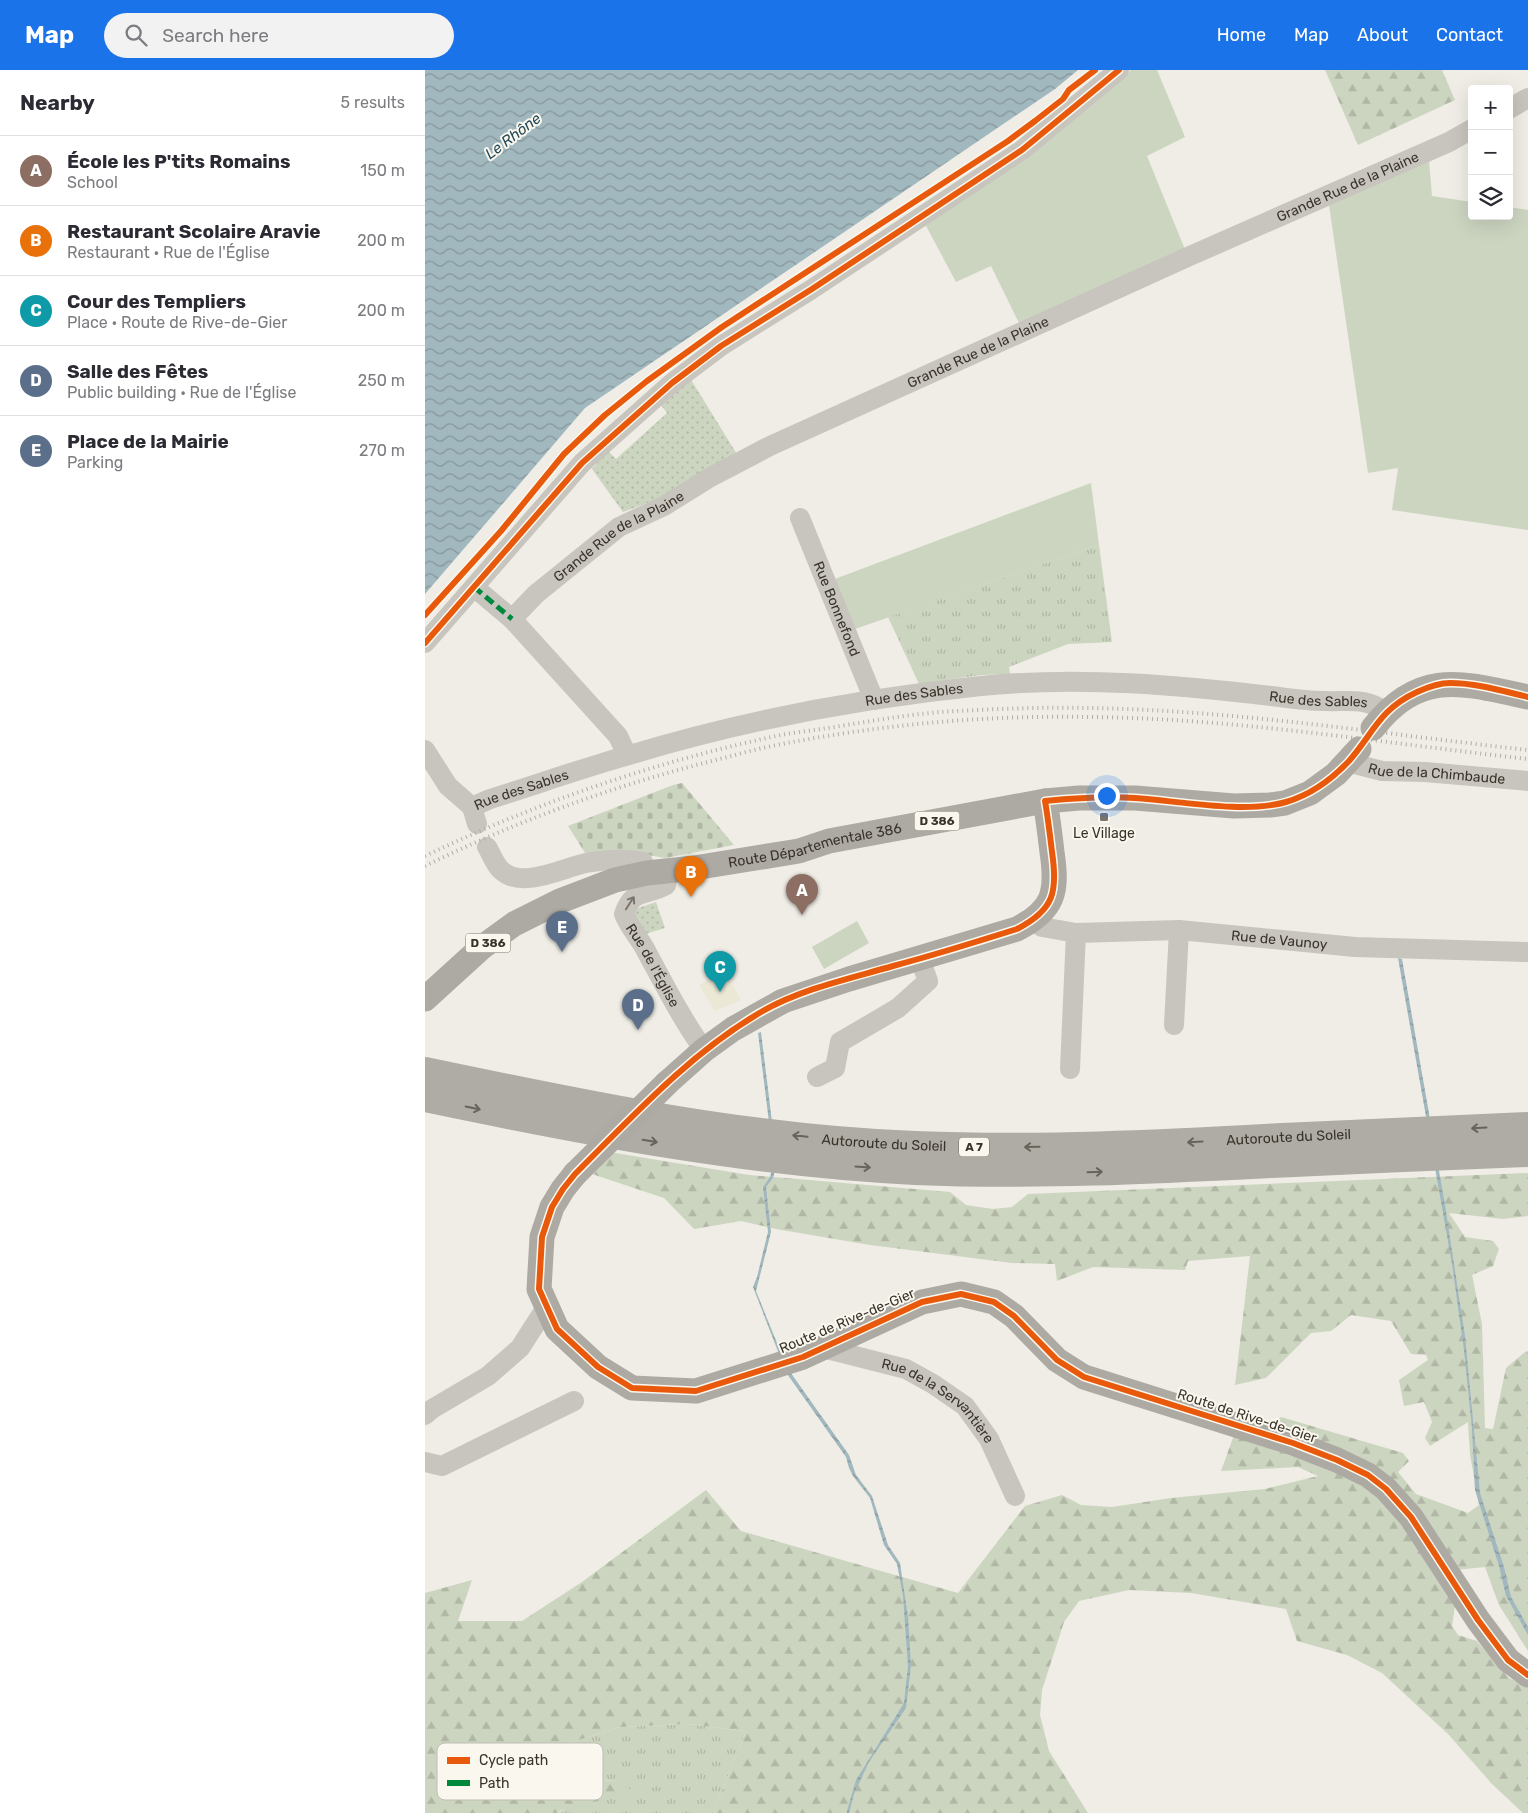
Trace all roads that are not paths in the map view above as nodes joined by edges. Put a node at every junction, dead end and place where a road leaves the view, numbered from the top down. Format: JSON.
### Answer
{"nodes":[{"id":1,"x":1119,"y":70,"type":"edge"},
{"id":2,"x":1528,"y":98,"type":"edge"},
{"id":3,"x":1513,"y":106,"type":"edge"},
{"id":4,"x":1470,"y":130,"type":"edge"},
{"id":5,"x":800,"y":518,"type":"dead end"},
{"id":6,"x":474,"y":588,"type":"junction"},
{"id":7,"x":512,"y":619,"type":"junction"},
{"id":8,"x":425,"y":643,"type":"edge"},
{"id":9,"x":1528,"y":697,"type":"edge"},
{"id":10,"x":874,"y":700,"type":"junction"},
{"id":11,"x":1380,"y":720,"type":"joint"},
{"id":12,"x":425,"y":750,"type":"edge"},
{"id":13,"x":627,"y":755,"type":"junction"},
{"id":14,"x":1353,"y":755,"type":"joint"},
{"id":15,"x":1528,"y":781,"type":"edge"},
{"id":16,"x":1045,"y":801,"type":"junction"},
{"id":17,"x":487,"y":847,"type":"dead end"},
{"id":18,"x":658,"y":872,"type":"junction"},
{"id":19,"x":1032,"y":921,"type":"junction"},
{"id":20,"x":1179,"y":930,"type":"junction"},
{"id":21,"x":1076,"y":933,"type":"junction"},
{"id":22,"x":1528,"y":952,"type":"edge"},
{"id":23,"x":920,"y":959,"type":"junction"},
{"id":24,"x":425,"y":998,"type":"edge"},
{"id":25,"x":1174,"y":1025,"type":"dead end"},
{"id":26,"x":704,"y":1050,"type":"junction"},
{"id":27,"x":1069,"y":1069,"type":"dead end"},
{"id":28,"x":425,"y":1071,"type":"edge"},
{"id":29,"x":817,"y":1077,"type":"dead end"},
{"id":30,"x":425,"y":1098,"type":"edge"},
{"id":31,"x":1528,"y":1126,"type":"edge"},
{"id":32,"x":1528,"y":1153,"type":"edge"},
{"id":33,"x":547,"y":1306,"type":"junction"},
{"id":34,"x":823,"y":1348,"type":"junction"},
{"id":35,"x":574,"y":1401,"type":"dead end"},
{"id":36,"x":425,"y":1416,"type":"edge"},
{"id":37,"x":425,"y":1462,"type":"edge"},
{"id":38,"x":1015,"y":1496,"type":"dead end"},
{"id":39,"x":1528,"y":1675,"type":"edge"}],
"edges":[{"from":1,"to":6,"type":"street"},
{"from":2,"to":3,"type":"street"},
{"from":4,"to":7,"type":"street","name":"Grande Rue de la Plaine"},
{"from":5,"to":10,"type":"street","name":"Rue Bonnefond"},
{"from":6,"to":7,"type":"street"},
{"from":6,"to":8,"type":"street"},
{"from":7,"to":13,"type":"street"},
{"from":9,"to":11,"type":"main road"},
{"from":10,"to":11,"type":"street","name":"Rue des Sables"},
{"from":10,"to":13,"type":"street","name":"Rue des Sables"},
{"from":12,"to":13,"type":"street","name":"Rue des Sables"},
{"from":14,"to":15,"type":"street","name":"Rue de la Chimbaude"},
{"from":14,"to":16,"type":"main road","name":"Route Départementale 386","number":"D 386"},
{"from":16,"to":18,"type":"main road","name":"Route Départementale 386","number":"D 386"},
{"from":16,"to":19,"type":"main road","name":"Route de Rive-de-Gier"},
{"from":17,"to":18,"type":"street"},
{"from":18,"to":24,"type":"main road","name":"Route Départementale 386","number":"D 386"},
{"from":26,"to":18,"type":"street","name":"Rue de l'Église","one_way":true},
{"from":19,"to":21,"type":"street","name":"Rue de Vaunoy"},
{"from":19,"to":23,"type":"main road","name":"Route de Rive-de-Gier"},
{"from":20,"to":21,"type":"street","name":"Rue de Vaunoy"},
{"from":20,"to":22,"type":"street","name":"Rue de Vaunoy"},
{"from":20,"to":25,"type":"street"},
{"from":21,"to":27,"type":"street"},
{"from":23,"to":26,"type":"main road","name":"Route de Rive-de-Gier"},
{"from":23,"to":29,"type":"street"},
{"from":26,"to":33,"type":"main road","name":"Route de Rive-de-Gier","bridge":true},
{"from":31,"to":28,"type":"highway","name":"Autoroute du Soleil","number":"A 7","one_way":true},
{"from":30,"to":32,"type":"highway","name":"Autoroute du Soleil","number":"A 7","one_way":true},
{"from":33,"to":34,"type":"main road","name":"Route de Rive-de-Gier"},
{"from":33,"to":36,"type":"street"},
{"from":34,"to":38,"type":"street","name":"Rue de la Servantière"},
{"from":34,"to":39,"type":"main road","name":"Route de Rive-de-Gier"},
{"from":35,"to":37,"type":"street"}]}
